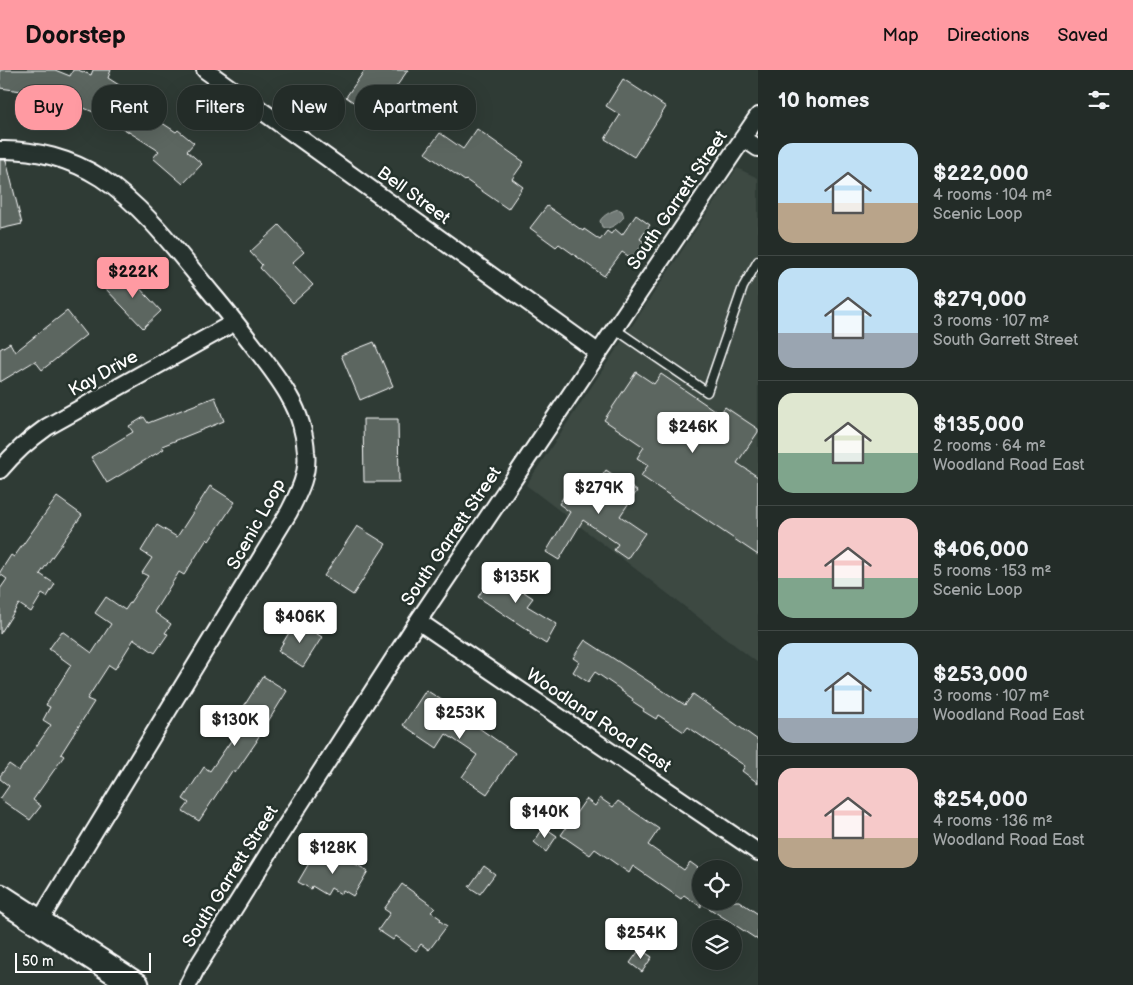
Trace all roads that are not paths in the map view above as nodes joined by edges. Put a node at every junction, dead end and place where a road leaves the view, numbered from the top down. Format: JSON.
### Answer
{"nodes":[{"id":1,"x":205,"y":70,"type":"edge"},
{"id":2,"x":758,"y":116,"type":"edge"},
{"id":3,"x":743,"y":138,"type":"junction"},
{"id":4,"x":758,"y":148,"type":"edge"},
{"id":5,"x":0,"y":150,"type":"edge"},
{"id":6,"x":758,"y":261,"type":"edge"},
{"id":7,"x":235,"y":322,"type":"junction"},
{"id":8,"x":615,"y":329,"type":"junction"},
{"id":9,"x":599,"y":353,"type":"junction"},
{"id":10,"x":0,"y":470,"type":"edge"},
{"id":11,"x":418,"y":621,"type":"junction"},
{"id":12,"x":758,"y":852,"type":"edge"},
{"id":13,"x":0,"y":897,"type":"edge"},
{"id":14,"x":39,"y":922,"type":"junction"},
{"id":15,"x":136,"y":985,"type":"edge"},
{"id":16,"x":188,"y":985,"type":"edge"}],
"edges":[{"from":1,"to":9,"type":"street","name":"Bell Street"},
{"from":2,"to":3,"type":"street","name":"South Garrett Street"},
{"from":3,"to":4,"type":"street"},
{"from":3,"to":8,"type":"street","name":"South Garrett Street"},
{"from":5,"to":7,"type":"street","name":"Scenic Loop"},
{"from":6,"to":8,"type":"lane"},
{"from":7,"to":10,"type":"street","name":"Kay Drive"},
{"from":7,"to":14,"type":"street","name":"Scenic Loop"},
{"from":8,"to":9,"type":"street","name":"South Garrett Street"},
{"from":9,"to":11,"type":"street","name":"South Garrett Street"},
{"from":11,"to":12,"type":"street","name":"Woodland Road East"},
{"from":11,"to":16,"type":"street","name":"South Garrett Street"},
{"from":13,"to":14,"type":"main road"},
{"from":14,"to":15,"type":"main road"}]}
